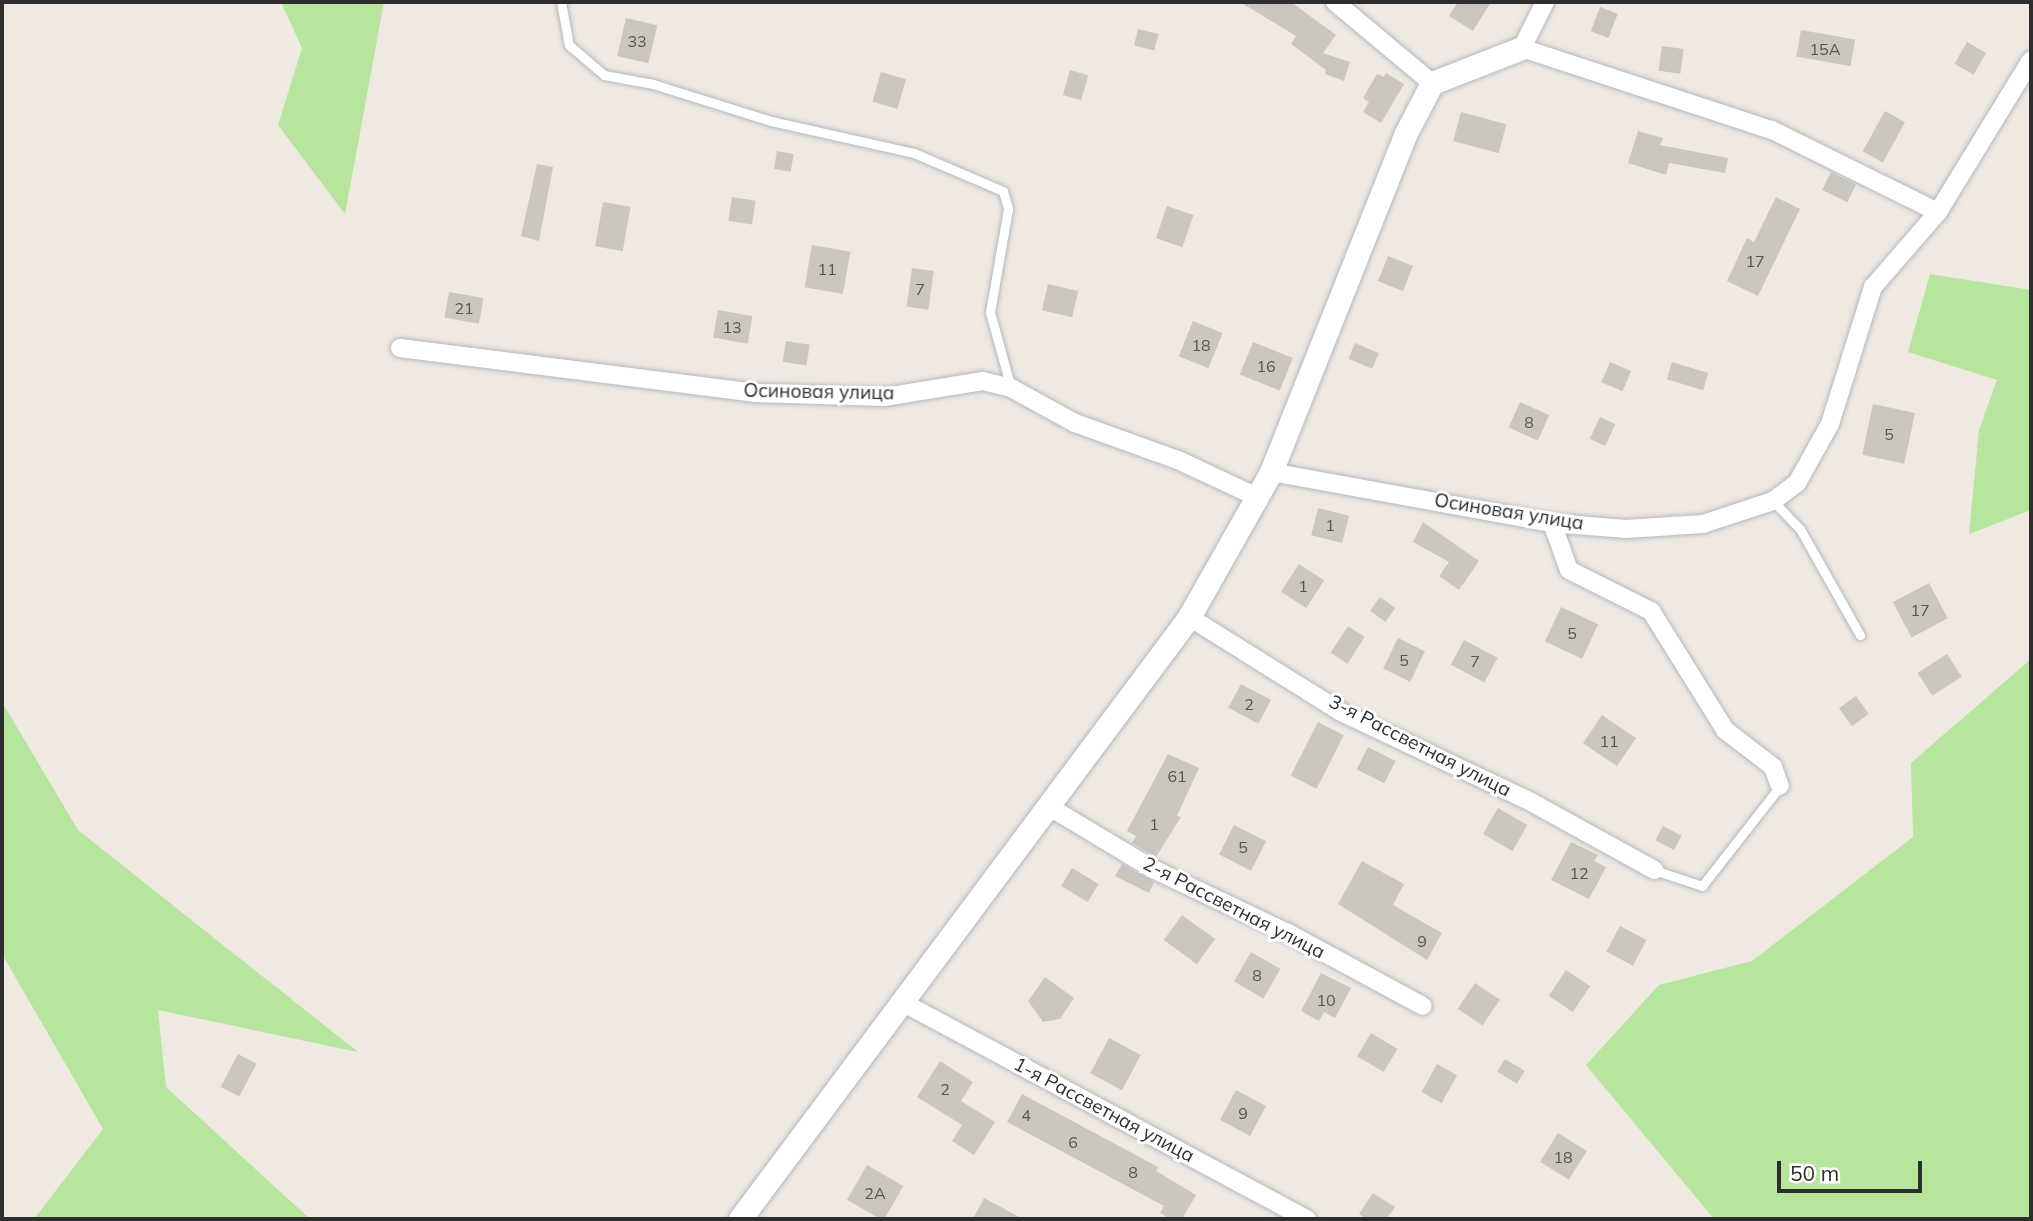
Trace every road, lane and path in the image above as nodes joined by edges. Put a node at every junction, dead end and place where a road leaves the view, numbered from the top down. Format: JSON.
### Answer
{"nodes":[{"id":1,"x":561,"y":2,"type":"edge"},
{"id":2,"x":1335,"y":2,"type":"edge"},
{"id":3,"x":1545,"y":2,"type":"edge"},
{"id":4,"x":1522,"y":48,"type":"junction"},
{"id":5,"x":2031,"y":60,"type":"edge"},
{"id":6,"x":1432,"y":83,"type":"junction"},
{"id":7,"x":1938,"y":212,"type":"junction"},
{"id":8,"x":400,"y":348,"type":"dead end"},
{"id":9,"x":1011,"y":388,"type":"junction"},
{"id":10,"x":1271,"y":472,"type":"junction"},
{"id":11,"x":1258,"y":497,"type":"junction"},
{"id":12,"x":1773,"y":501,"type":"junction"},
{"id":13,"x":1552,"y":523,"type":"junction"},
{"id":14,"x":1189,"y":617,"type":"junction"},
{"id":15,"x":1860,"y":635,"type":"dead end"},
{"id":16,"x":1780,"y":786,"type":"joint"},
{"id":17,"x":1048,"y":806,"type":"junction"},
{"id":18,"x":1654,"y":870,"type":"joint"},
{"id":19,"x":900,"y":1002,"type":"junction"},
{"id":20,"x":1423,"y":1006,"type":"dead end"},
{"id":21,"x":740,"y":1219,"type":"edge"},
{"id":22,"x":1307,"y":1219,"type":"edge"}],
"edges":[{"from":1,"to":9,"type":"lane"},
{"from":2,"to":6,"type":"street"},
{"from":3,"to":4,"type":"street"},
{"from":4,"to":6,"type":"street"},
{"from":4,"to":7,"type":"street"},
{"from":5,"to":7,"type":"street","name":"Осиновая улица"},
{"from":6,"to":10,"type":"street"},
{"from":7,"to":12,"type":"street","name":"Осиновая улица"},
{"from":8,"to":9,"type":"street","name":"Осиновая улица"},
{"from":9,"to":11,"type":"street","name":"Осиновая улица"},
{"from":10,"to":11,"type":"street"},
{"from":10,"to":13,"type":"street","name":"Осиновая улица"},
{"from":11,"to":14,"type":"street"},
{"from":12,"to":13,"type":"street","name":"Осиновая улица"},
{"from":12,"to":15,"type":"lane"},
{"from":13,"to":16,"type":"street"},
{"from":14,"to":17,"type":"street"},
{"from":14,"to":18,"type":"street","name":"3-я Рассветная улица"},
{"from":16,"to":18,"type":"lane"},
{"from":17,"to":19,"type":"street"},
{"from":17,"to":20,"type":"street","name":"2-я Рассветная улица"},
{"from":19,"to":21,"type":"street"},
{"from":19,"to":22,"type":"street","name":"1-я Рассветная улица"}]}
